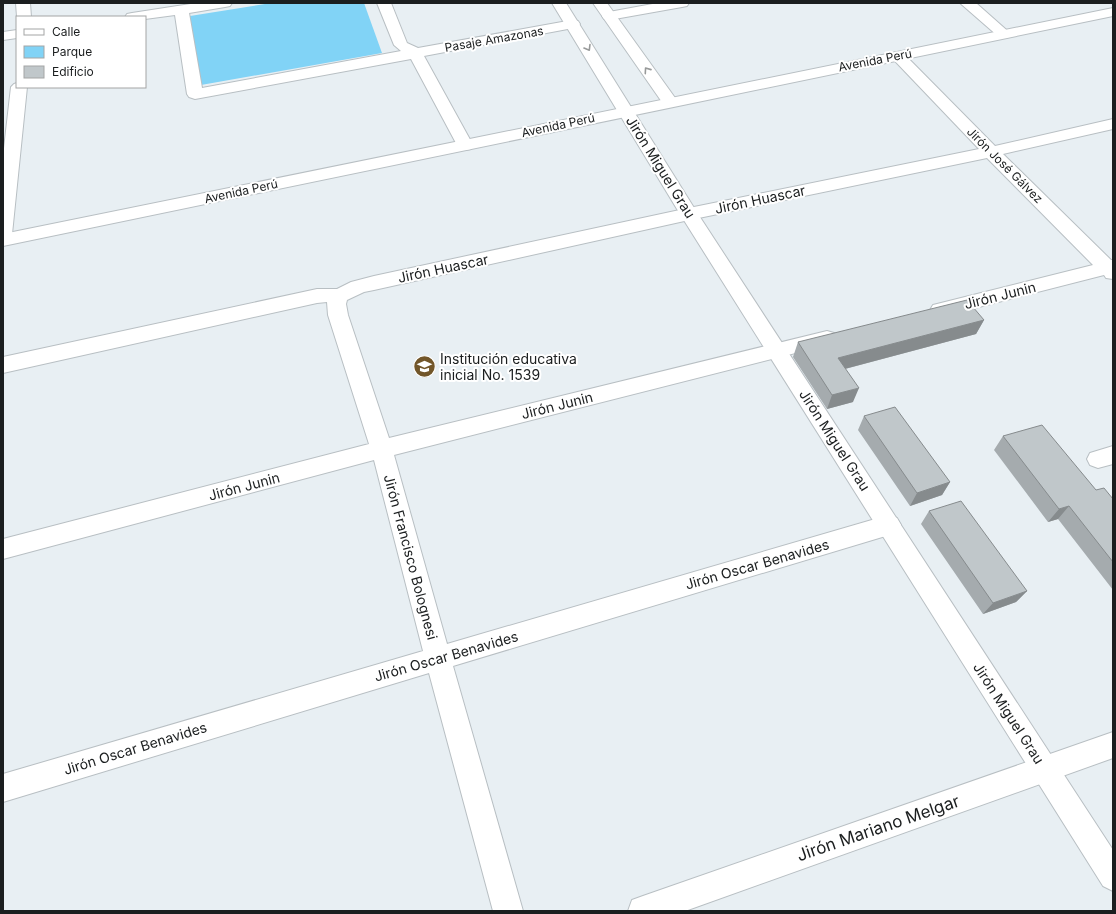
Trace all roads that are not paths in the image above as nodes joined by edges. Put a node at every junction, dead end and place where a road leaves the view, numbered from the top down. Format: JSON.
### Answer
{"nodes":[{"id":1,"x":23,"y":3,"type":"edge"},
{"id":2,"x":225,"y":3,"type":"edge"},
{"id":3,"x":384,"y":3,"type":"edge"},
{"id":4,"x":559,"y":3,"type":"edge"},
{"id":5,"x":600,"y":3,"type":"edge"},
{"id":6,"x":682,"y":3,"type":"edge"},
{"id":7,"x":967,"y":3,"type":"edge"},
{"id":8,"x":181,"y":10,"type":"junction"},
{"id":9,"x":1113,"y":12,"type":"edge"},
{"id":10,"x":24,"y":16,"type":"edge"},
{"id":11,"x":139,"y":16,"type":"edge"},
{"id":12,"x":609,"y":16,"type":"junction"},
{"id":13,"x":573,"y":24,"type":"junction"},
{"id":14,"x":16,"y":34,"type":"edge"},
{"id":15,"x":1004,"y":34,"type":"junction"},
{"id":16,"x":3,"y":36,"type":"edge"},
{"id":17,"x":415,"y":54,"type":"junction"},
{"id":18,"x":898,"y":56,"type":"junction"},
{"id":19,"x":19,"y":88,"type":"edge"},
{"id":20,"x":670,"y":102,"type":"junction"},
{"id":21,"x":626,"y":111,"type":"junction"},
{"id":22,"x":1113,"y":124,"type":"edge"},
{"id":23,"x":465,"y":145,"type":"junction"},
{"id":24,"x":992,"y":152,"type":"junction"},
{"id":25,"x":689,"y":214,"type":"junction"},
{"id":26,"x":3,"y":234,"type":"edge"},
{"id":27,"x":3,"y":240,"type":"edge"},
{"id":28,"x":1111,"y":269,"type":"edge"},
{"id":29,"x":339,"y":296,"type":"junction"},
{"id":30,"x":923,"y":314,"type":"edge"},
{"id":31,"x":846,"y":333,"type":"edge"},
{"id":32,"x":777,"y":350,"type":"junction"},
{"id":33,"x":3,"y":365,"type":"edge"},
{"id":34,"x":382,"y":449,"type":"junction"},
{"id":35,"x":889,"y":525,"type":"junction"},
{"id":36,"x":3,"y":549,"type":"edge"},
{"id":37,"x":438,"y":658,"type":"junction"},
{"id":38,"x":1113,"y":745,"type":"edge"},
{"id":39,"x":1046,"y":770,"type":"junction"},
{"id":40,"x":3,"y":788,"type":"edge"},
{"id":41,"x":1113,"y":876,"type":"edge"},
{"id":42,"x":508,"y":911,"type":"edge"},
{"id":43,"x":643,"y":911,"type":"edge"}],
"edges":[{"from":1,"to":10,"type":"street"},
{"from":2,"to":8,"type":"street"},
{"from":3,"to":17,"type":"street"},
{"from":4,"to":13,"type":"street","name":"Jirón Miguel Grau"},
{"from":5,"to":12,"type":"street"},
{"from":6,"to":12,"type":"street"},
{"from":7,"to":15,"type":"street"},
{"from":8,"to":11,"type":"street"},
{"from":8,"to":17,"type":"street","name":"Pasaje Amazonas"},
{"from":9,"to":15,"type":"street","name":"Avenida Perú"},
{"from":20,"to":12,"type":"street","one_way":true},
{"from":13,"to":17,"type":"street","name":"Pasaje Amazonas"},
{"from":13,"to":21,"type":"street","name":"Jirón Miguel Grau","one_way":true},
{"from":14,"to":16,"type":"street"},
{"from":15,"to":18,"type":"street","name":"Avenida Perú"},
{"from":17,"to":23,"type":"street"},
{"from":18,"to":20,"type":"street","name":"Avenida Perú"},
{"from":18,"to":24,"type":"street","name":"Jirón José Gálvez"},
{"from":19,"to":26,"type":"street"},
{"from":20,"to":21,"type":"street","name":"Avenida Perú"},
{"from":21,"to":23,"type":"street","name":"Avenida Perú"},
{"from":21,"to":25,"type":"street","name":"Jirón Miguel Grau"},
{"from":22,"to":24,"type":"street","name":"Jirón Huascar"},
{"from":23,"to":27,"type":"street","name":"Avenida Perú"},
{"from":24,"to":25,"type":"street","name":"Jirón Huascar"},
{"from":24,"to":28,"type":"street","name":"Jirón José Gálvez"},
{"from":25,"to":29,"type":"street","name":"Jirón Huascar"},
{"from":25,"to":32,"type":"street","name":"Jirón Miguel Grau"},
{"from":28,"to":30,"type":"street","name":"Jirón Junin"},
{"from":29,"to":33,"type":"street"},
{"from":29,"to":34,"type":"street","name":"Jirón Francisco Bolognesi"},
{"from":31,"to":32,"type":"street","name":"Jirón Junin"},
{"from":32,"to":34,"type":"street","name":"Jirón Junin"},
{"from":32,"to":35,"type":"street","name":"Jirón Miguel Grau"},
{"from":34,"to":36,"type":"street","name":"Jirón Junin"},
{"from":34,"to":37,"type":"street","name":"Jirón Francisco Bolognesi"},
{"from":35,"to":37,"type":"street","name":"Jirón Oscar Benavides"},
{"from":35,"to":39,"type":"street","name":"Jirón Miguel Grau"},
{"from":37,"to":40,"type":"street","name":"Jirón Oscar Benavides"},
{"from":37,"to":42,"type":"street","name":"Jirón Francisco Bolognesi"},
{"from":38,"to":39,"type":"street","name":"Jirón Mariano Melgar"},
{"from":39,"to":41,"type":"street","name":"Jirón Miguel Grau"},
{"from":39,"to":43,"type":"street","name":"Jirón Mariano Melgar"}]}
